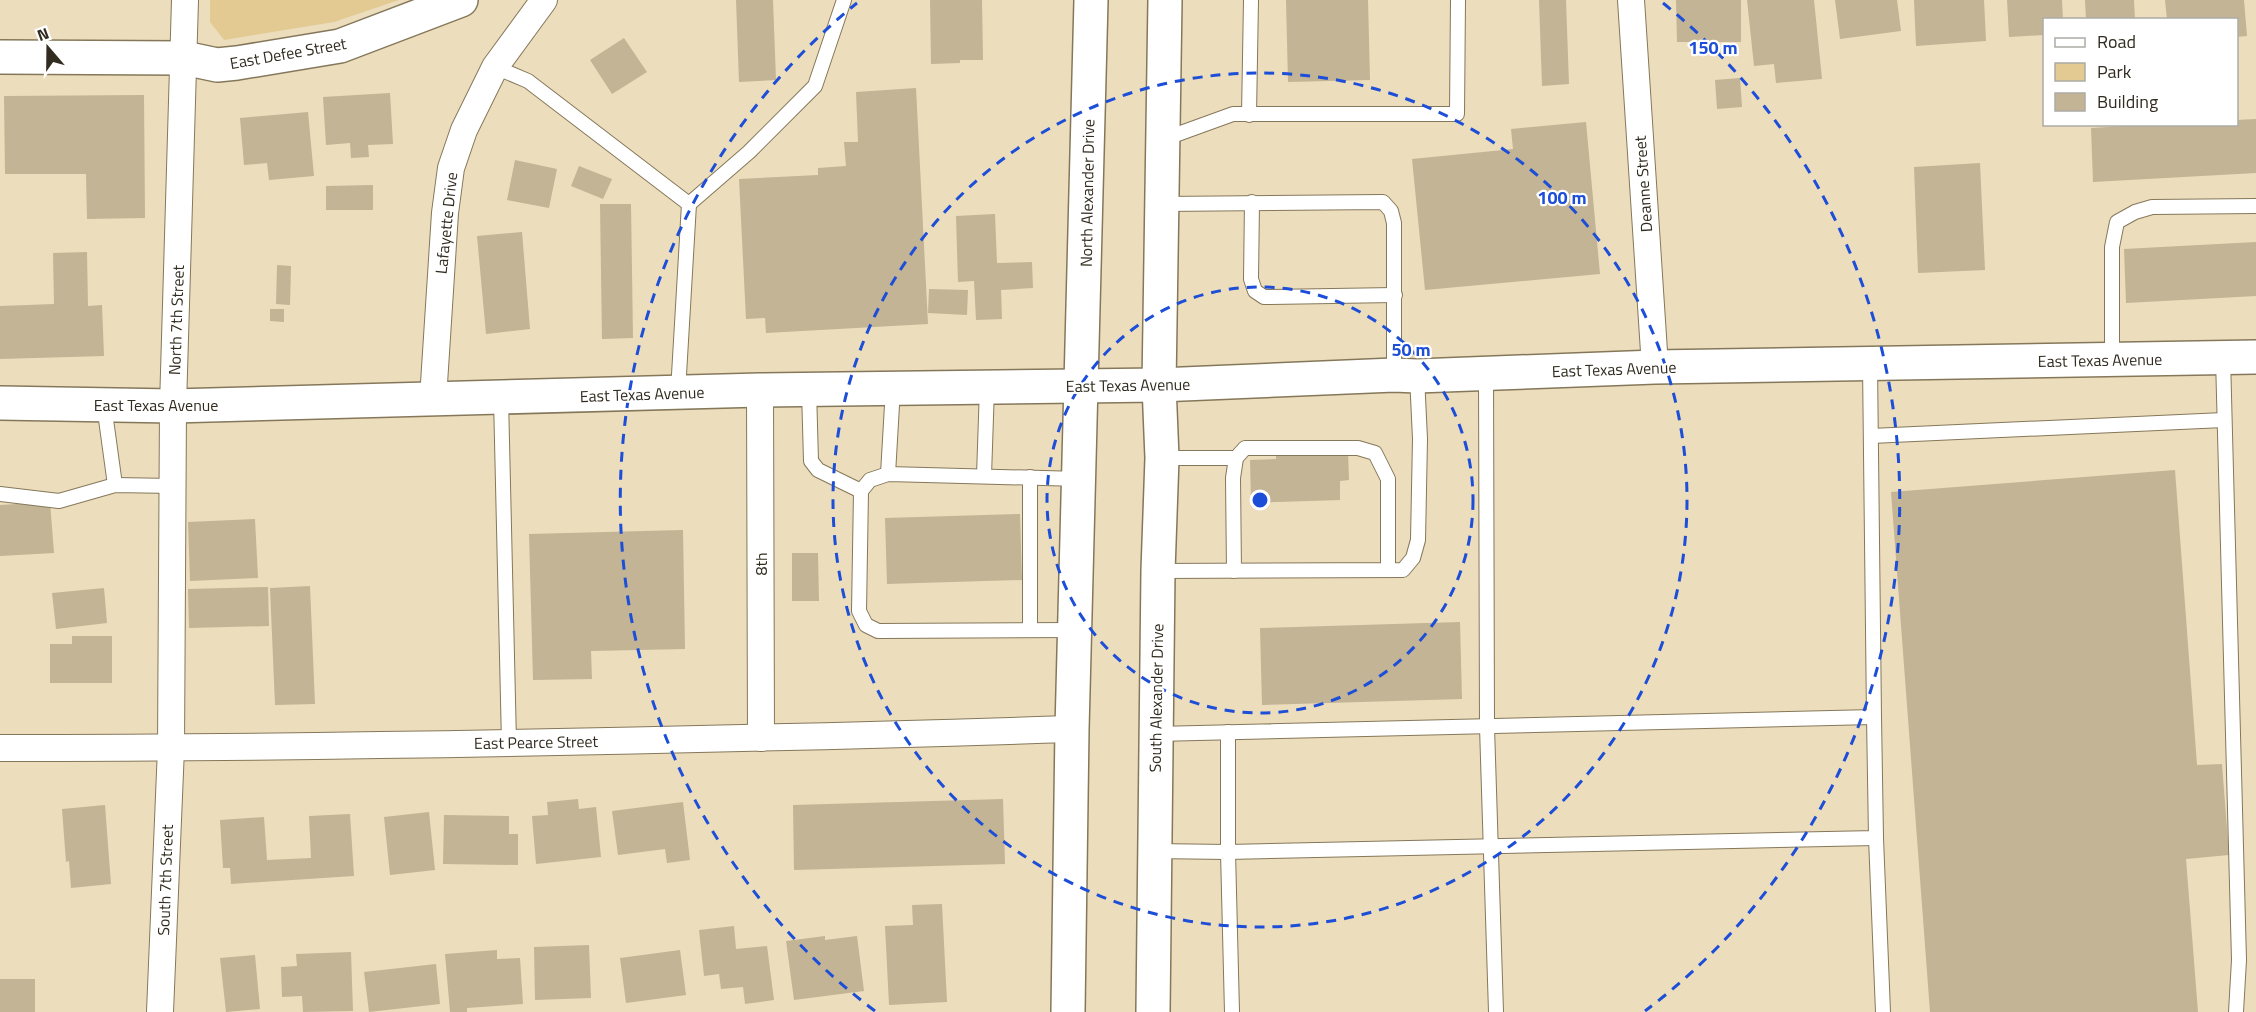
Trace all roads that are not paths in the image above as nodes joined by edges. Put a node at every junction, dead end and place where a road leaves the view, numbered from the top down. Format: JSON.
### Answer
{"nodes":[{"id":1,"x":185,"y":0,"type":"edge"},
{"id":2,"x":461,"y":0,"type":"edge"},
{"id":3,"x":544,"y":0,"type":"edge"},
{"id":4,"x":844,"y":0,"type":"edge"},
{"id":5,"x":1091,"y":0,"type":"edge"},
{"id":6,"x":1165,"y":0,"type":"edge"},
{"id":7,"x":1251,"y":0,"type":"edge"},
{"id":8,"x":1458,"y":0,"type":"edge"},
{"id":9,"x":1631,"y":0,"type":"edge"},
{"id":10,"x":0,"y":57,"type":"edge"},
{"id":11,"x":184,"y":58,"type":"junction"},
{"id":12,"x":495,"y":67,"type":"junction"},
{"id":13,"x":1250,"y":115,"type":"junction"},
{"id":14,"x":1164,"y":139,"type":"junction"},
{"id":15,"x":1251,"y":202,"type":"junction"},
{"id":16,"x":689,"y":204,"type":"junction"},
{"id":17,"x":1163,"y":204,"type":"junction"},
{"id":18,"x":2256,"y":206,"type":"edge"},
{"id":19,"x":1395,"y":295,"type":"junction"},
{"id":20,"x":2256,"y":357,"type":"edge"},
{"id":21,"x":2223,"y":358,"type":"junction"},
{"id":22,"x":2112,"y":360,"type":"junction"},
{"id":23,"x":1870,"y":363,"type":"junction"},
{"id":24,"x":1655,"y":367,"type":"junction"},
{"id":25,"x":1486,"y":373,"type":"junction"},
{"id":26,"x":1406,"y":375,"type":"junction"},
{"id":27,"x":1083,"y":385,"type":"junction"},
{"id":28,"x":1159,"y":385,"type":"junction"},
{"id":29,"x":987,"y":387,"type":"junction"},
{"id":30,"x":893,"y":388,"type":"junction"},
{"id":31,"x":760,"y":390,"type":"junction"},
{"id":32,"x":809,"y":390,"type":"junction"},
{"id":33,"x":678,"y":393,"type":"junction"},
{"id":34,"x":501,"y":398,"type":"junction"},
{"id":35,"x":433,"y":399,"type":"junction"},
{"id":36,"x":0,"y":403,"type":"edge"},
{"id":37,"x":104,"y":405,"type":"junction"},
{"id":38,"x":173,"y":406,"type":"junction"},
{"id":39,"x":2224,"y":420,"type":"junction"},
{"id":40,"x":1871,"y":436,"type":"junction"},
{"id":41,"x":1162,"y":458,"type":"junction"},
{"id":42,"x":1236,"y":458,"type":"junction"},
{"id":43,"x":888,"y":474,"type":"junction"},
{"id":44,"x":984,"y":476,"type":"junction"},
{"id":45,"x":1030,"y":477,"type":"junction"},
{"id":46,"x":1080,"y":479,"type":"junction"},
{"id":47,"x":115,"y":485,"type":"junction"},
{"id":48,"x":172,"y":486,"type":"junction"},
{"id":49,"x":861,"y":491,"type":"junction"},
{"id":50,"x":0,"y":494,"type":"edge"},
{"id":51,"x":1388,"y":570,"type":"junction"},
{"id":52,"x":1158,"y":571,"type":"junction"},
{"id":53,"x":1234,"y":571,"type":"junction"},
{"id":54,"x":1030,"y":630,"type":"junction"},
{"id":55,"x":1075,"y":630,"type":"junction"},
{"id":56,"x":1874,"y":717,"type":"junction"},
{"id":57,"x":1487,"y":727,"type":"junction"},
{"id":58,"x":1072,"y":729,"type":"junction"},
{"id":59,"x":1228,"y":732,"type":"junction"},
{"id":60,"x":1156,"y":734,"type":"junction"},
{"id":61,"x":761,"y":738,"type":"junction"},
{"id":62,"x":509,"y":743,"type":"junction"},
{"id":63,"x":0,"y":748,"type":"edge"},
{"id":64,"x":171,"y":748,"type":"junction"},
{"id":65,"x":1876,"y":837,"type":"junction"},
{"id":66,"x":1491,"y":845,"type":"junction"},
{"id":67,"x":1154,"y":851,"type":"junction"},
{"id":68,"x":1228,"y":852,"type":"junction"},
{"id":69,"x":160,"y":1012,"type":"edge"},
{"id":70,"x":1068,"y":1012,"type":"edge"},
{"id":71,"x":1153,"y":1012,"type":"edge"},
{"id":72,"x":1232,"y":1012,"type":"edge"},
{"id":73,"x":1496,"y":1012,"type":"edge"},
{"id":74,"x":1883,"y":1012,"type":"edge"},
{"id":75,"x":2236,"y":1012,"type":"edge"}],
"edges":[{"from":1,"to":11,"type":"street","name":"North 7th Street"},
{"from":2,"to":11,"type":"main road","name":"East Defee Street"},
{"from":3,"to":12,"type":"street","name":"Lafayette Drive"},
{"from":4,"to":16,"type":"lane"},
{"from":5,"to":27,"type":"main road","name":"North Alexander Drive"},
{"from":6,"to":14,"type":"main road"},
{"from":7,"to":13,"type":"lane"},
{"from":8,"to":13,"type":"lane"},
{"from":9,"to":24,"type":"street","name":"Deanne Street"},
{"from":10,"to":11,"type":"main road","name":"East Defee Street"},
{"from":11,"to":38,"type":"street","name":"North 7th Street"},
{"from":12,"to":16,"type":"lane"},
{"from":12,"to":35,"type":"street","name":"Lafayette Drive"},
{"from":13,"to":14,"type":"lane"},
{"from":14,"to":17,"type":"main road"},
{"from":15,"to":17,"type":"lane"},
{"from":15,"to":19,"type":"lane"},
{"from":15,"to":19,"type":"lane"},
{"from":16,"to":33,"type":"lane"},
{"from":17,"to":28,"type":"main road"},
{"from":18,"to":22,"type":"lane"},
{"from":19,"to":26,"type":"lane"},
{"from":20,"to":21,"type":"main road","name":"East Texas Avenue"},
{"from":21,"to":22,"type":"main road","name":"East Texas Avenue"},
{"from":21,"to":39,"type":"lane"},
{"from":22,"to":23,"type":"main road","name":"East Texas Avenue"},
{"from":23,"to":24,"type":"main road","name":"East Texas Avenue"},
{"from":23,"to":40,"type":"lane"},
{"from":24,"to":25,"type":"main road","name":"East Texas Avenue"},
{"from":25,"to":26,"type":"main road","name":"East Texas Avenue"},
{"from":25,"to":57,"type":"lane"},
{"from":26,"to":28,"type":"main road","name":"East Texas Avenue"},
{"from":26,"to":51,"type":"lane"},
{"from":27,"to":28,"type":"main road","name":"East Texas Avenue"},
{"from":27,"to":29,"type":"main road","name":"East Texas Avenue"},
{"from":27,"to":46,"type":"main road"},
{"from":28,"to":41,"type":"main road","name":"South Alexander Drive"},
{"from":29,"to":30,"type":"main road","name":"East Texas Avenue"},
{"from":29,"to":44,"type":"lane"},
{"from":30,"to":32,"type":"main road","name":"East Texas Avenue"},
{"from":30,"to":43,"type":"lane"},
{"from":31,"to":32,"type":"main road","name":"East Texas Avenue"},
{"from":31,"to":33,"type":"main road","name":"East Texas Avenue"},
{"from":31,"to":61,"type":"street","name":"8th"},
{"from":32,"to":49,"type":"lane"},
{"from":33,"to":34,"type":"main road","name":"East Texas Avenue"},
{"from":34,"to":35,"type":"main road","name":"East Texas Avenue"},
{"from":34,"to":62,"type":"lane"},
{"from":35,"to":38,"type":"main road","name":"East Texas Avenue"},
{"from":36,"to":37,"type":"main road","name":"East Texas Avenue"},
{"from":37,"to":38,"type":"main road","name":"East Texas Avenue"},
{"from":37,"to":47,"type":"lane"},
{"from":38,"to":48,"type":"street","name":"North 7th Street"},
{"from":39,"to":40,"type":"lane"},
{"from":39,"to":75,"type":"lane"},
{"from":40,"to":56,"type":"lane"},
{"from":41,"to":42,"type":"lane"},
{"from":41,"to":52,"type":"main road","name":"South Alexander Drive"},
{"from":42,"to":51,"type":"lane"},
{"from":42,"to":53,"type":"lane"},
{"from":43,"to":44,"type":"lane"},
{"from":43,"to":49,"type":"lane"},
{"from":44,"to":45,"type":"lane"},
{"from":45,"to":46,"type":"lane"},
{"from":45,"to":54,"type":"lane"},
{"from":46,"to":55,"type":"main road"},
{"from":47,"to":48,"type":"lane"},
{"from":47,"to":50,"type":"lane"},
{"from":48,"to":64,"type":"street","name":"North 7th Street"},
{"from":49,"to":54,"type":"lane"},
{"from":51,"to":53,"type":"lane"},
{"from":52,"to":53,"type":"lane"},
{"from":52,"to":60,"type":"main road","name":"South Alexander Drive"},
{"from":54,"to":55,"type":"lane"},
{"from":55,"to":58,"type":"main road"},
{"from":56,"to":57,"type":"lane"},
{"from":56,"to":65,"type":"lane"},
{"from":57,"to":59,"type":"lane"},
{"from":57,"to":66,"type":"lane"},
{"from":58,"to":61,"type":"street","name":"East Pearce Street"},
{"from":58,"to":70,"type":"main road"},
{"from":59,"to":60,"type":"lane"},
{"from":59,"to":68,"type":"lane"},
{"from":60,"to":67,"type":"main road","name":"South Alexander Drive"},
{"from":61,"to":62,"type":"street","name":"East Pearce Street"},
{"from":62,"to":64,"type":"street","name":"East Pearce Street"},
{"from":63,"to":64,"type":"street","name":"East Pearce Street"},
{"from":64,"to":69,"type":"street","name":"South 7th Street"},
{"from":65,"to":66,"type":"lane"},
{"from":65,"to":74,"type":"lane"},
{"from":66,"to":68,"type":"lane"},
{"from":66,"to":73,"type":"lane"},
{"from":67,"to":68,"type":"lane"},
{"from":67,"to":71,"type":"main road","name":"South Alexander Drive"},
{"from":68,"to":72,"type":"lane"}]}
